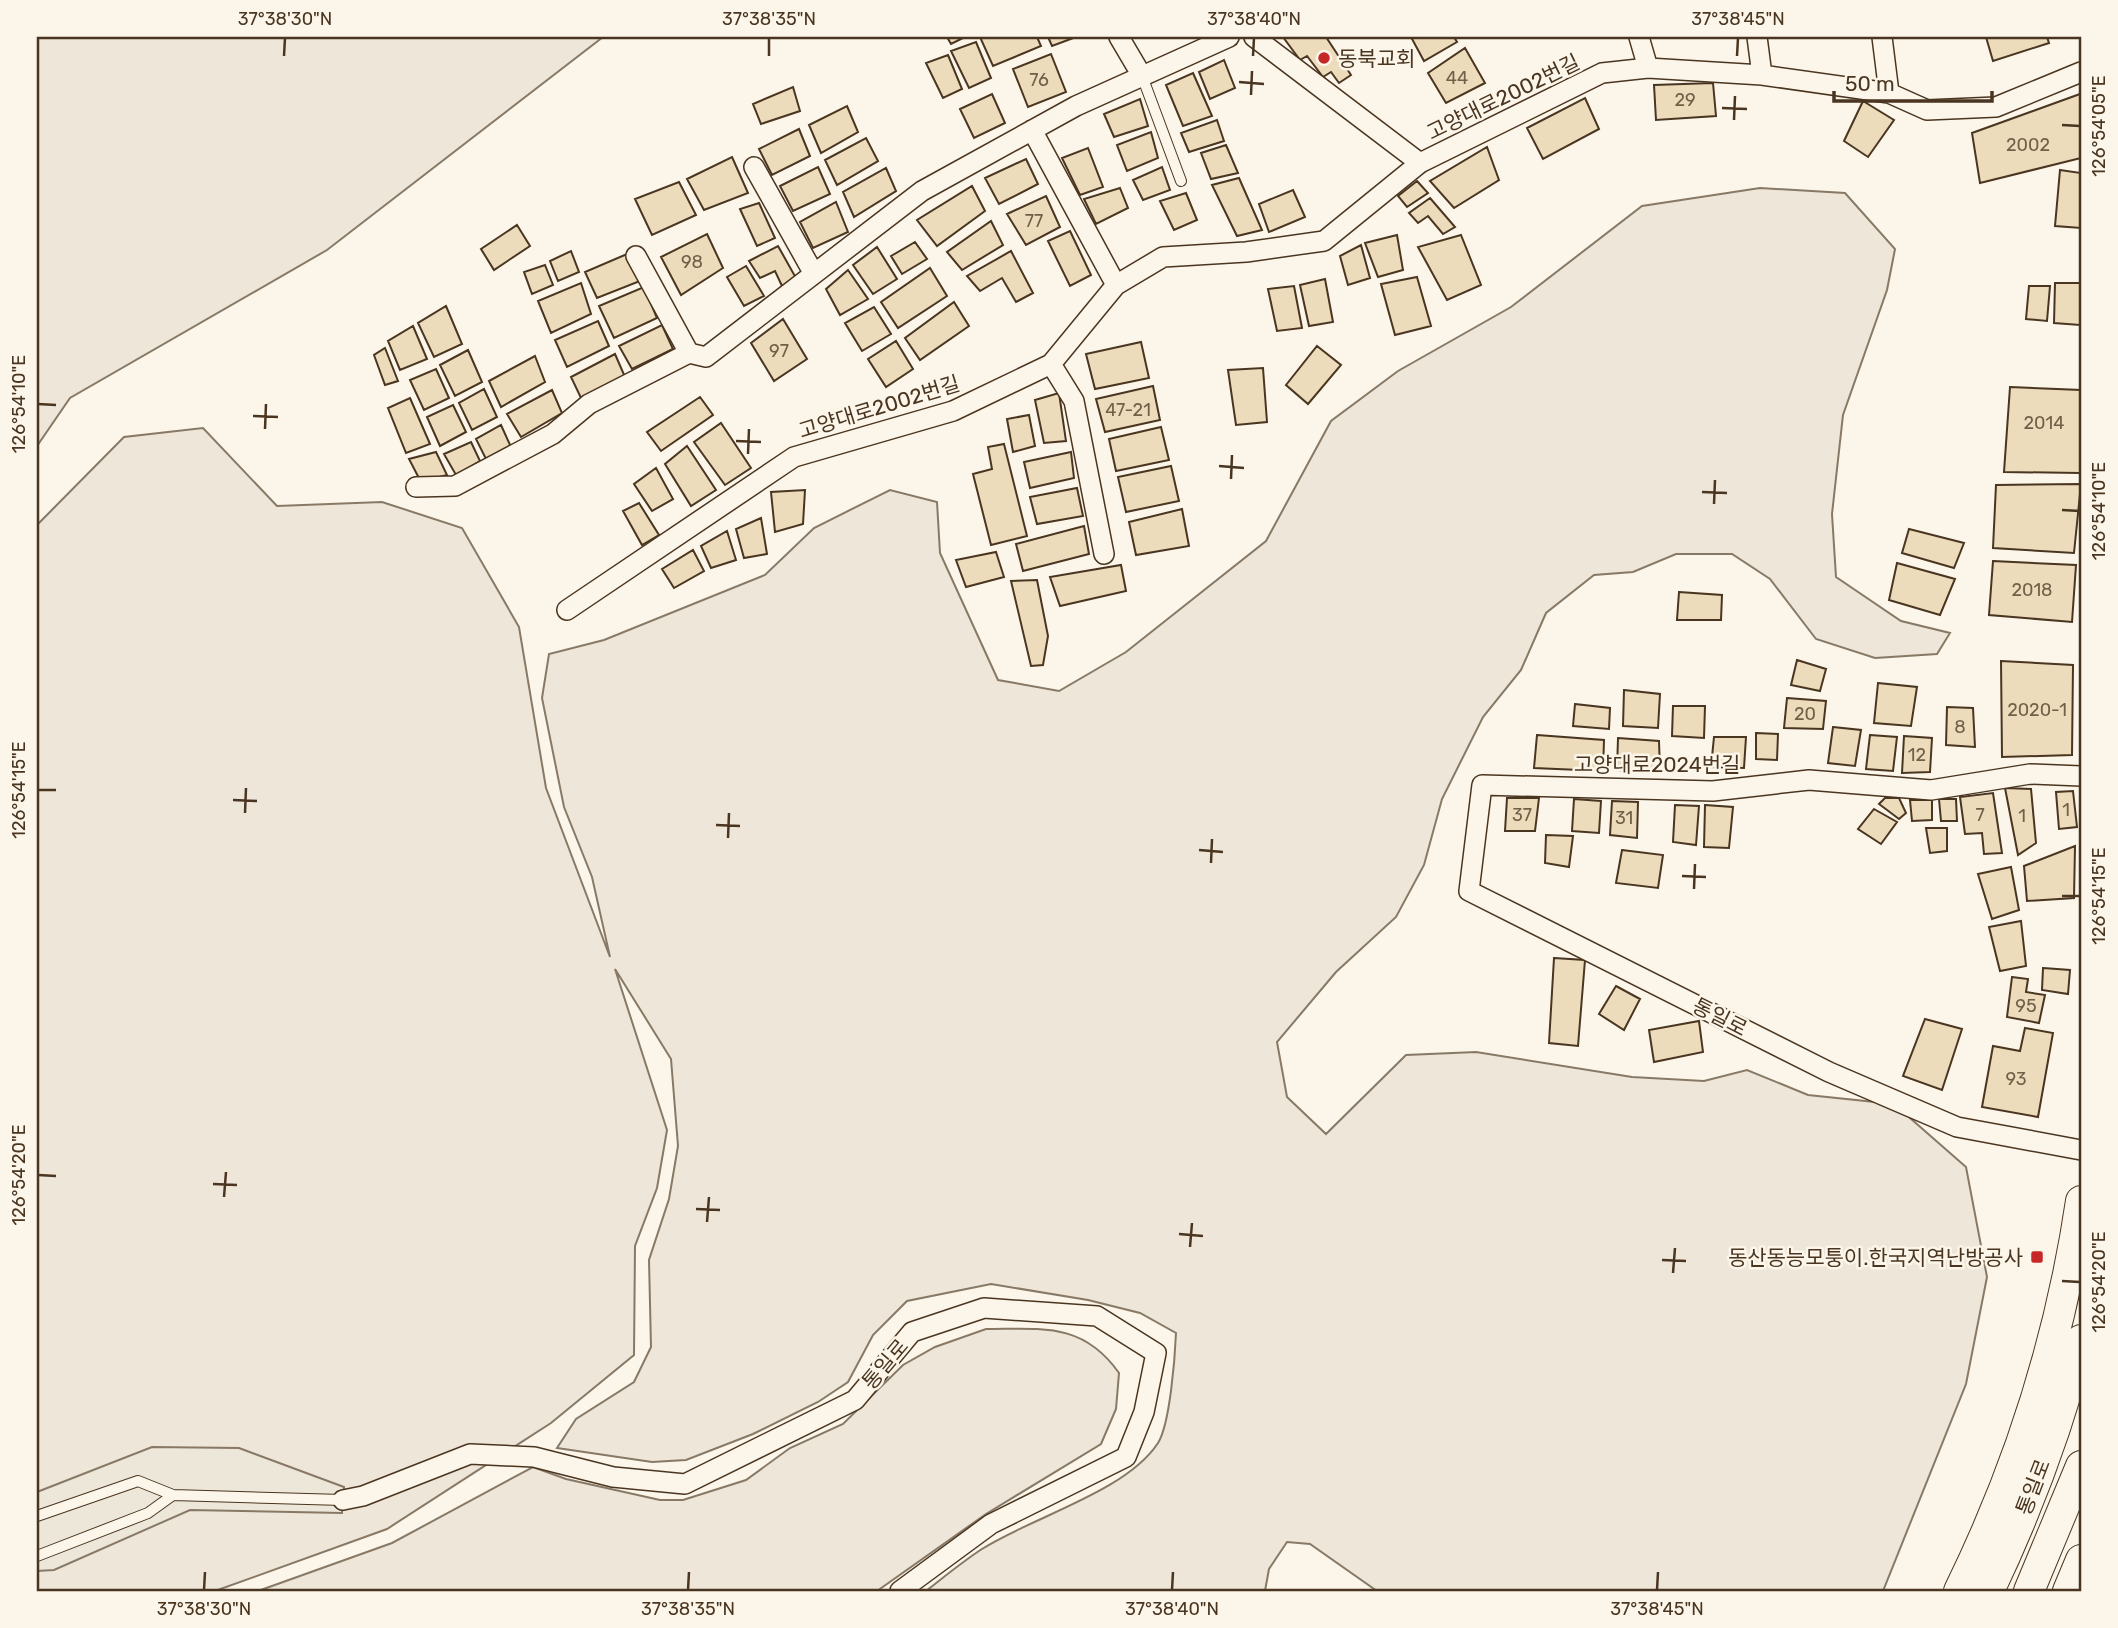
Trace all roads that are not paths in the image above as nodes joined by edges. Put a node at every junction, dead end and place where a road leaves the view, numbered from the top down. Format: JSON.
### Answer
{"nodes":[{"id":1,"x":1119,"y":37,"type":"edge"},
{"id":2,"x":1229,"y":37,"type":"edge"},
{"id":3,"x":1254,"y":37,"type":"edge"},
{"id":4,"x":1639,"y":37,"type":"edge"},
{"id":5,"x":1757,"y":37,"type":"edge"},
{"id":6,"x":1882,"y":37,"type":"edge"},
{"id":7,"x":1648,"y":68,"type":"junction"},
{"id":8,"x":2081,"y":72,"type":"edge"},
{"id":9,"x":1762,"y":75,"type":"junction"},
{"id":10,"x":1142,"y":76,"type":"junction"},
{"id":11,"x":1889,"y":93,"type":"junction"},
{"id":12,"x":1032,"y":130,"type":"junction"},
{"id":13,"x":1420,"y":163,"type":"junction"},
{"id":14,"x":754,"y":167,"type":"dead end"},
{"id":15,"x":1181,"y":181,"type":"dead end"},
{"id":16,"x":635,"y":256,"type":"dead end"},
{"id":17,"x":814,"y":274,"type":"junction"},
{"id":18,"x":1116,"y":285,"type":"junction"},
{"id":19,"x":689,"y":354,"type":"junction"},
{"id":20,"x":1051,"y":364,"type":"junction"},
{"id":21,"x":416,"y":487,"type":"dead end"},
{"id":22,"x":1104,"y":554,"type":"dead end"},
{"id":23,"x":567,"y":610,"type":"dead end"},
{"id":24,"x":2081,"y":776,"type":"edge"},
{"id":25,"x":1482,"y":785,"type":"joint"},
{"id":26,"x":2081,"y":1150,"type":"edge"},
{"id":27,"x":2081,"y":1201,"type":"edge"},
{"id":28,"x":2081,"y":1340,"type":"edge"},
{"id":29,"x":2081,"y":1466,"type":"edge"},
{"id":30,"x":173,"y":1495,"type":"junction"},
{"id":31,"x":343,"y":1500,"type":"joint"},
{"id":32,"x":37,"y":1516,"type":"edge"},
{"id":33,"x":37,"y":1556,"type":"edge"},
{"id":34,"x":2081,"y":1560,"type":"edge"},
{"id":35,"x":900,"y":1591,"type":"edge"},
{"id":36,"x":1959,"y":1591,"type":"edge"},
{"id":37,"x":1989,"y":1591,"type":"edge"},
{"id":38,"x":2029,"y":1591,"type":"edge"},
{"id":39,"x":2068,"y":1591,"type":"edge"}],
"edges":[{"from":1,"to":10,"type":"street"},
{"from":2,"to":10,"type":"street"},
{"from":3,"to":13,"type":"street","name":"고양대로2002번길"},
{"from":4,"to":7,"type":"street"},
{"from":5,"to":9,"type":"street"},
{"from":6,"to":11,"type":"street"},
{"from":7,"to":9,"type":"street","name":"고양대로2002번길"},
{"from":7,"to":13,"type":"street","name":"고양대로2002번길"},
{"from":8,"to":11,"type":"street","name":"고양대로2002번길"},
{"from":9,"to":11,"type":"street","name":"고양대로2002번길"},
{"from":10,"to":12,"type":"street"},
{"from":10,"to":15,"type":"lane"},
{"from":12,"to":17,"type":"street"},
{"from":12,"to":18,"type":"street"},
{"from":13,"to":18,"type":"street","name":"고양대로2002번길"},
{"from":14,"to":17,"type":"street"},
{"from":16,"to":19,"type":"street"},
{"from":17,"to":19,"type":"street"},
{"from":18,"to":20,"type":"street","name":"고양대로2002번길"},
{"from":19,"to":21,"type":"street"},
{"from":20,"to":22,"type":"street"},
{"from":20,"to":23,"type":"street","name":"고양대로2002번길"},
{"from":24,"to":25,"type":"street","name":"고양대로2024번길"},
{"from":25,"to":26,"type":"street","name":"통일로"},
{"from":27,"to":36,"type":"main road"},
{"from":28,"to":37,"type":"main road","name":"통일로"},
{"from":29,"to":38,"type":"main road","name":"통일로"},
{"from":30,"to":31,"type":"lane"},
{"from":30,"to":32,"type":"lane"},
{"from":30,"to":33,"type":"lane"},
{"from":31,"to":35,"type":"street","name":"통일로"},
{"from":34,"to":39,"type":"main road"}]}
